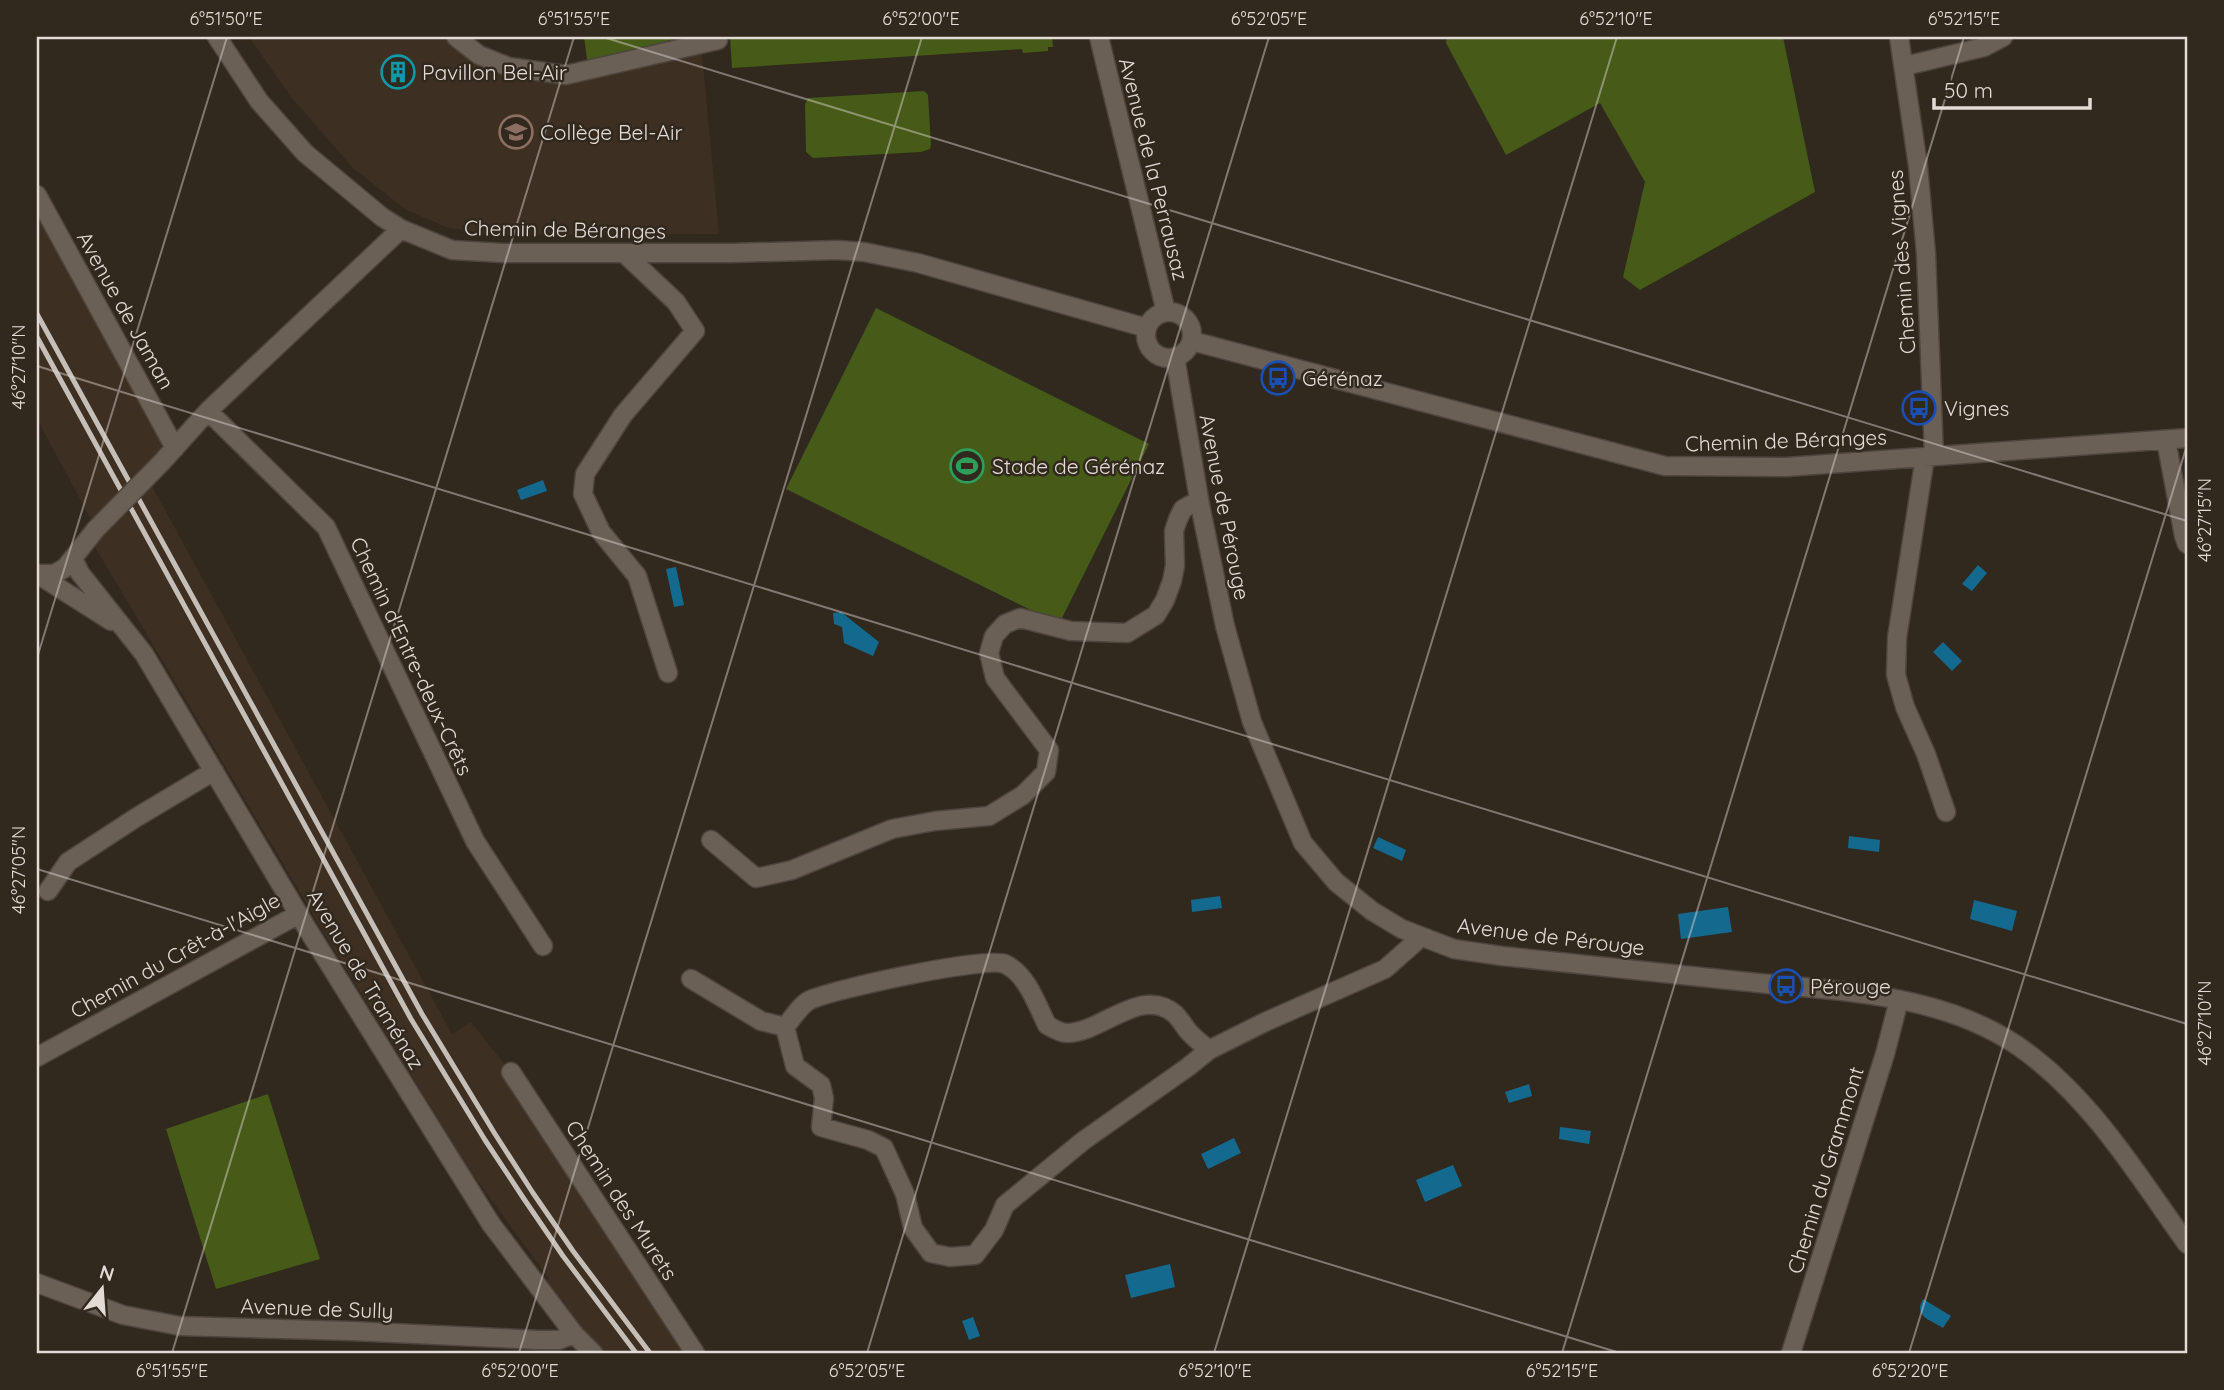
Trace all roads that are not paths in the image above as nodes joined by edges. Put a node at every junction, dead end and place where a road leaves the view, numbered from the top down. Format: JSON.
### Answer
{"nodes":[{"id":1,"x":217,"y":37,"type":"edge"},
{"id":2,"x":456,"y":37,"type":"edge"},
{"id":3,"x":1099,"y":37,"type":"edge"},
{"id":4,"x":1899,"y":37,"type":"edge"},
{"id":5,"x":2003,"y":37,"type":"edge"},
{"id":6,"x":718,"y":40,"type":"dead end"},
{"id":7,"x":1905,"y":66,"type":"junction"},
{"id":8,"x":37,"y":195,"type":"edge"},
{"id":9,"x":401,"y":229,"type":"junction"},
{"id":10,"x":624,"y":253,"type":"junction"},
{"id":11,"x":1166,"y":312,"type":"junction"},
{"id":12,"x":1147,"y":328,"type":"junction"},
{"id":13,"x":1192,"y":341,"type":"junction"},
{"id":14,"x":1175,"y":357,"type":"junction"},
{"id":15,"x":208,"y":411,"type":"junction"},
{"id":16,"x":2187,"y":438,"type":"edge"},
{"id":17,"x":2166,"y":440,"type":"junction"},
{"id":18,"x":175,"y":448,"type":"junction"},
{"id":19,"x":1930,"y":456,"type":"junction"},
{"id":20,"x":1200,"y":505,"type":"junction"},
{"id":21,"x":2187,"y":544,"type":"edge"},
{"id":22,"x":73,"y":559,"type":"junction"},
{"id":23,"x":37,"y":574,"type":"edge"},
{"id":24,"x":132,"y":639,"type":"junction"},
{"id":25,"x":668,"y":673,"type":"dead end"},
{"id":26,"x":214,"y":771,"type":"junction"},
{"id":27,"x":1946,"y":813,"type":"dead end"},
{"id":28,"x":711,"y":840,"type":"dead end"},
{"id":29,"x":48,"y":891,"type":"dead end"},
{"id":30,"x":299,"y":914,"type":"junction"},
{"id":31,"x":1420,"y":937,"type":"junction"},
{"id":32,"x":542,"y":946,"type":"dead end"},
{"id":33,"x":691,"y":979,"type":"dead end"},
{"id":34,"x":1899,"y":1000,"type":"junction"},
{"id":35,"x":785,"y":1027,"type":"junction"},
{"id":36,"x":1209,"y":1050,"type":"junction"},
{"id":37,"x":37,"y":1057,"type":"edge"},
{"id":38,"x":511,"y":1073,"type":"dead end"},
{"id":39,"x":2187,"y":1244,"type":"edge"},
{"id":40,"x":37,"y":1283,"type":"edge"},
{"id":41,"x":574,"y":1334,"type":"junction"},
{"id":42,"x":593,"y":1353,"type":"edge"},
{"id":43,"x":695,"y":1353,"type":"edge"},
{"id":44,"x":1791,"y":1353,"type":"edge"}],
"edges":[{"from":1,"to":9,"type":"street","name":"Chemin de Béranges"},
{"from":2,"to":6,"type":"street"},
{"from":3,"to":11,"type":"street","name":"Avenue de la Perrausaz"},
{"from":4,"to":7,"type":"street","name":"Chemin des Vignes"},
{"from":5,"to":7,"type":"street"},
{"from":7,"to":19,"type":"street","name":"Chemin des Vignes"},
{"from":8,"to":18,"type":"street","name":"Avenue de Jaman"},
{"from":9,"to":10,"type":"street","name":"Chemin de Béranges"},
{"from":9,"to":15,"type":"street"},
{"from":10,"to":12,"type":"street","name":"Chemin de Béranges"},
{"from":10,"to":25,"type":"street"},
{"from":11,"to":12,"type":"street"},
{"from":11,"to":13,"type":"street"},
{"from":12,"to":14,"type":"street"},
{"from":13,"to":14,"type":"street"},
{"from":13,"to":19,"type":"street","name":"Chemin de Béranges"},
{"from":14,"to":20,"type":"street","name":"Avenue de Pérouge"},
{"from":15,"to":18,"type":"street"},
{"from":15,"to":32,"type":"street","name":"Chemin d'Entre-deux-Crêts"},
{"from":16,"to":17,"type":"street","name":"Chemin de Béranges"},
{"from":17,"to":19,"type":"street","name":"Chemin de Béranges"},
{"from":17,"to":21,"type":"street"},
{"from":18,"to":22,"type":"street","bridge":true},
{"from":19,"to":27,"type":"street","name":"Chemin des Vignes"},
{"from":20,"to":28,"type":"street"},
{"from":20,"to":31,"type":"street","name":"Avenue de Pérouge"},
{"from":22,"to":23,"type":"street"},
{"from":22,"to":24,"type":"street","name":"Avenue de Traménaz"},
{"from":23,"to":24,"type":"street","name":"Avenue de Traménaz"},
{"from":24,"to":26,"type":"street","name":"Avenue de Traménaz"},
{"from":26,"to":29,"type":"street"},
{"from":26,"to":30,"type":"street","name":"Avenue de Traménaz"},
{"from":30,"to":37,"type":"street","name":"Chemin du Crêt-à-l'Aigle"},
{"from":30,"to":41,"type":"street","name":"Avenue de Traménaz"},
{"from":31,"to":34,"type":"street","name":"Avenue de Pérouge"},
{"from":31,"to":36,"type":"street"},
{"from":33,"to":35,"type":"street"},
{"from":34,"to":39,"type":"street","name":"Avenue de Pérouge"},
{"from":34,"to":44,"type":"street","name":"Chemin du Grammont"},
{"from":35,"to":36,"type":"street"},
{"from":35,"to":36,"type":"street"},
{"from":38,"to":43,"type":"street","name":"Chemin des Murets"},
{"from":40,"to":41,"type":"street","name":"Avenue de Sully"},
{"from":41,"to":42,"type":"street"}]}
